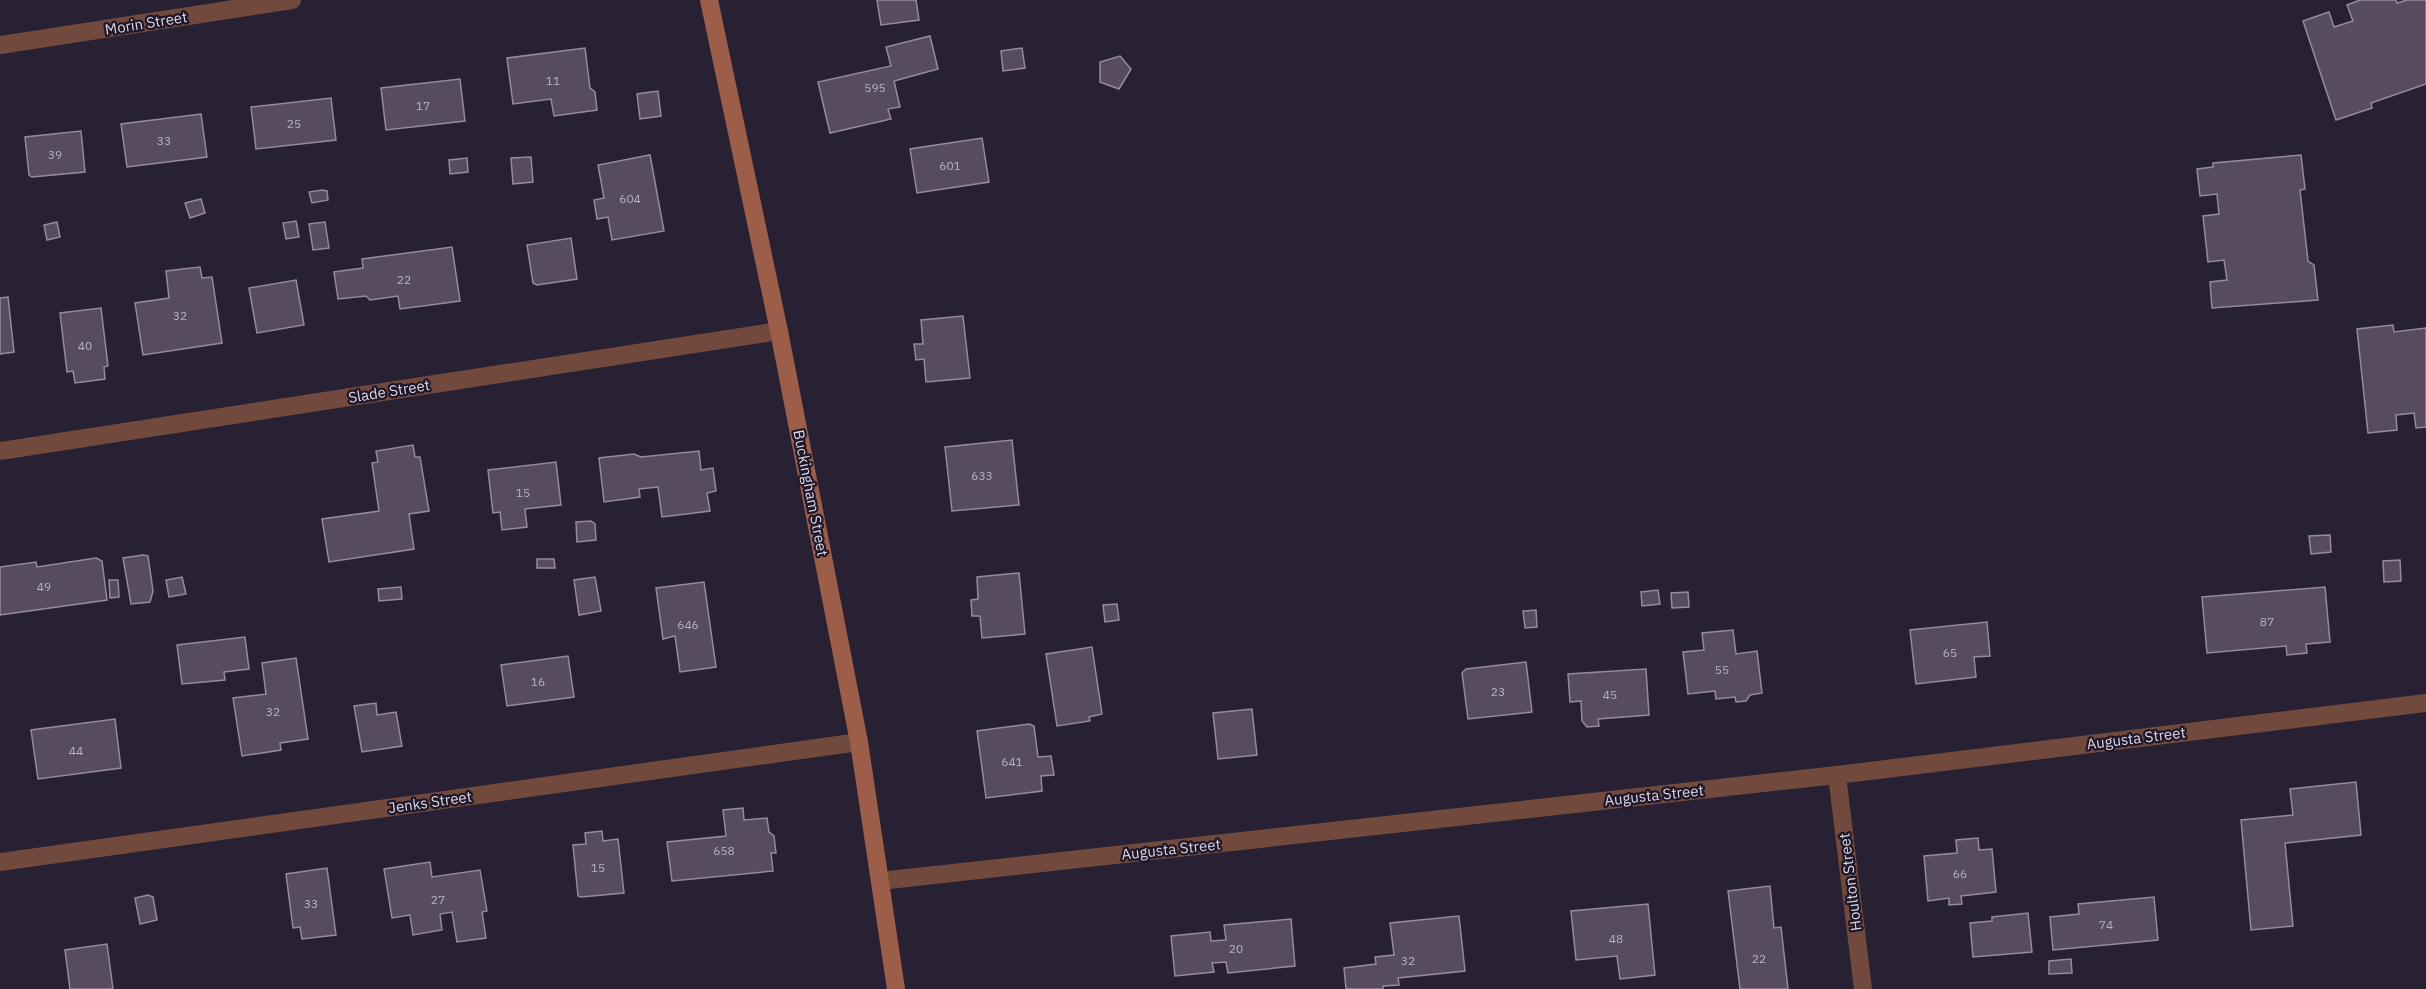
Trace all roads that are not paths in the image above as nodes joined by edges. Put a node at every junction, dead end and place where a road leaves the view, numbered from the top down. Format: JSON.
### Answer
{"nodes":[{"id":1,"x":292,"y":0,"type":"edge"},
{"id":2,"x":709,"y":0,"type":"edge"},
{"id":3,"x":0,"y":45,"type":"edge"},
{"id":4,"x":779,"y":331,"type":"junction"},
{"id":5,"x":0,"y":451,"type":"edge"},
{"id":6,"x":2426,"y":703,"type":"edge"},
{"id":7,"x":859,"y":742,"type":"junction"},
{"id":8,"x":1837,"y":775,"type":"junction"},
{"id":9,"x":0,"y":862,"type":"edge"},
{"id":10,"x":880,"y":881,"type":"junction"},
{"id":11,"x":896,"y":989,"type":"edge"},
{"id":12,"x":1863,"y":989,"type":"edge"}],
"edges":[{"from":1,"to":3,"type":"street","name":"Morin Street"},
{"from":2,"to":4,"type":"main road","name":"Buckingham Street"},
{"from":4,"to":5,"type":"street","name":"Slade Street"},
{"from":4,"to":7,"type":"main road","name":"Buckingham Street"},
{"from":6,"to":8,"type":"street","name":"Augusta Street"},
{"from":7,"to":9,"type":"street","name":"Jenks Street"},
{"from":7,"to":10,"type":"main road","name":"Buckingham Street"},
{"from":8,"to":10,"type":"street","name":"Augusta Street"},
{"from":8,"to":12,"type":"street","name":"Houlton Street"},
{"from":10,"to":11,"type":"main road","name":"Buckingham Street"}]}
